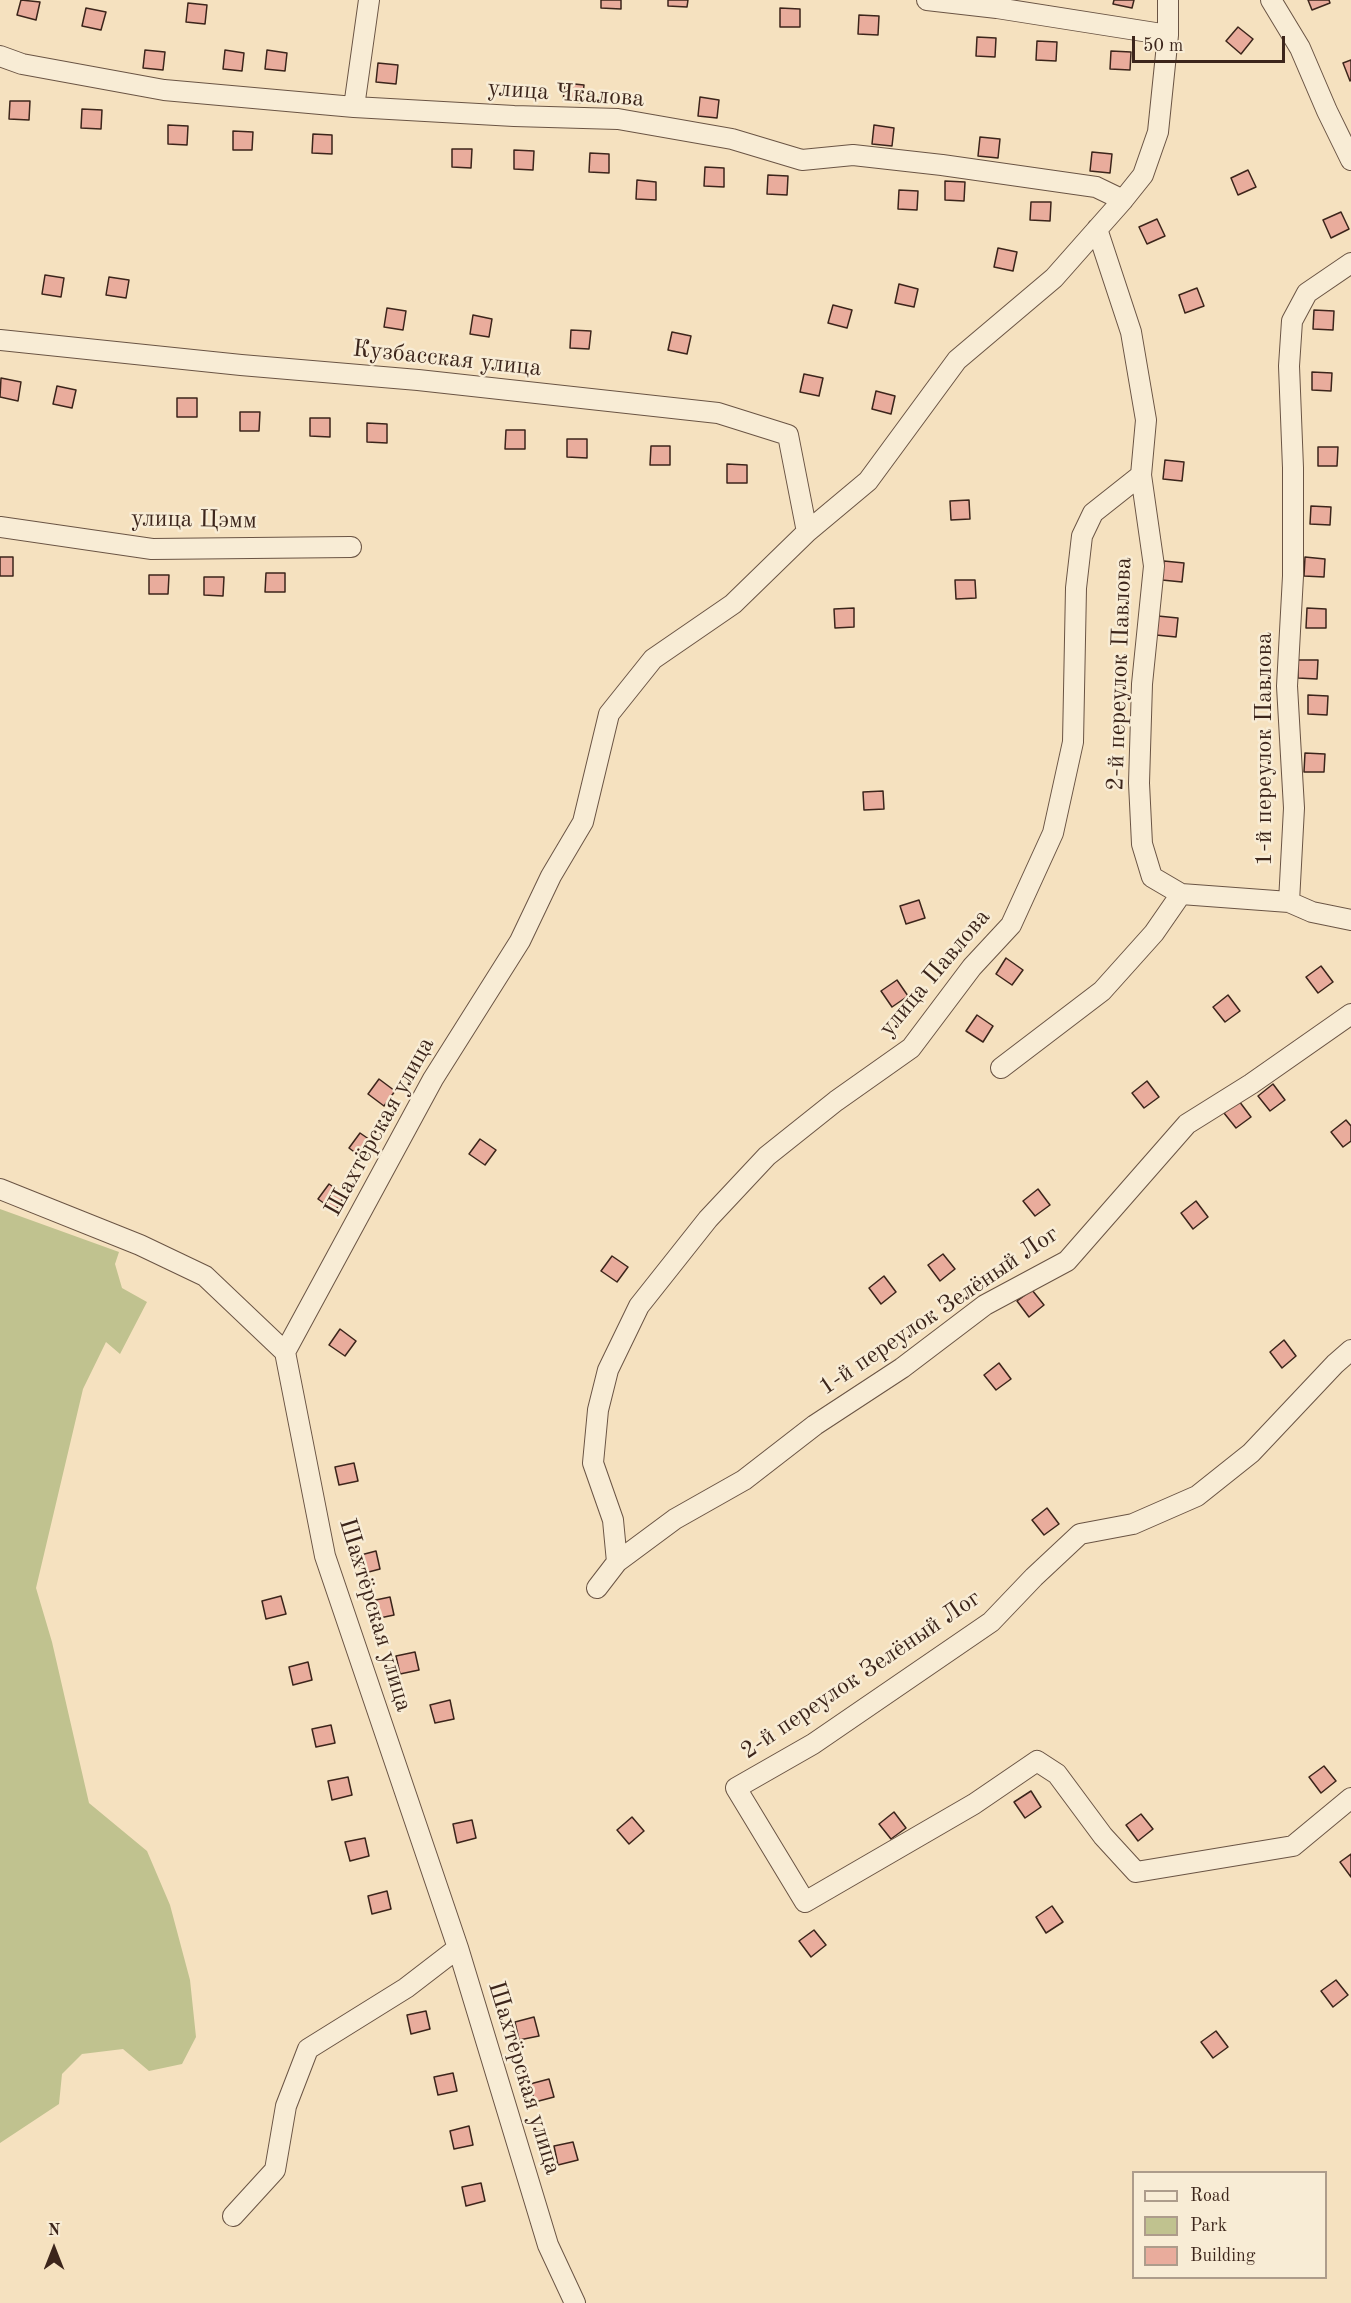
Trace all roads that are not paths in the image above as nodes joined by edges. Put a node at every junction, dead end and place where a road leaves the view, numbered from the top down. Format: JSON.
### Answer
{"nodes":[{"id":1,"x":369,"y":0,"type":"edge"},
{"id":2,"x":927,"y":0,"type":"edge"},
{"id":3,"x":1168,"y":0,"type":"edge"},
{"id":4,"x":1271,"y":0,"type":"edge"},
{"id":5,"x":1168,"y":35,"type":"junction"},
{"id":6,"x":0,"y":57,"type":"edge"},
{"id":7,"x":354,"y":107,"type":"junction"},
{"id":8,"x":1351,"y":160,"type":"edge"},
{"id":9,"x":1123,"y":200,"type":"junction"},
{"id":10,"x":1097,"y":229,"type":"junction"},
{"id":11,"x":1351,"y":263,"type":"edge"},
{"id":12,"x":0,"y":340,"type":"edge"},
{"id":13,"x":1141,"y":476,"type":"junction"},
{"id":14,"x":0,"y":527,"type":"edge"},
{"id":15,"x":807,"y":532,"type":"junction"},
{"id":16,"x":351,"y":547,"type":"dead end"},
{"id":17,"x":1181,"y":894,"type":"junction"},
{"id":18,"x":1289,"y":902,"type":"junction"},
{"id":19,"x":1351,"y":920,"type":"edge"},
{"id":20,"x":1351,"y":1014,"type":"edge"},
{"id":21,"x":1001,"y":1068,"type":"dead end"},
{"id":22,"x":0,"y":1189,"type":"edge"},
{"id":23,"x":1351,"y":1350,"type":"edge"},
{"id":24,"x":285,"y":1352,"type":"junction"},
{"id":25,"x":617,"y":1562,"type":"junction"},
{"id":26,"x":597,"y":1588,"type":"dead end"},
{"id":27,"x":1351,"y":1798,"type":"edge"},
{"id":28,"x":458,"y":1948,"type":"junction"},
{"id":29,"x":233,"y":2216,"type":"dead end"},
{"id":30,"x":575,"y":2303,"type":"edge"}],
"edges":[{"from":1,"to":7,"type":"street"},
{"from":2,"to":5,"type":"street"},
{"from":3,"to":5,"type":"street","name":"Шахтёрская улица"},
{"from":4,"to":8,"type":"street"},
{"from":5,"to":9,"type":"street","name":"Шахтёрская улица"},
{"from":6,"to":7,"type":"street","name":"улица Чкалова"},
{"from":7,"to":9,"type":"street","name":"улица Чкалова"},
{"from":9,"to":10,"type":"street","name":"Шахтёрская улица"},
{"from":10,"to":13,"type":"street","name":"2-й переулок Павлова"},
{"from":10,"to":15,"type":"street","name":"Шахтёрская улица"},
{"from":11,"to":18,"type":"street","name":"1-й переулок Павлова"},
{"from":12,"to":15,"type":"street","name":"Кузбасская улица"},
{"from":13,"to":17,"type":"street","name":"2-й переулок Павлова"},
{"from":13,"to":25,"type":"street","name":"улица Павлова"},
{"from":14,"to":16,"type":"street","name":"улица Цэмм"},
{"from":15,"to":24,"type":"street","name":"Шахтёрская улица"},
{"from":17,"to":18,"type":"street","name":"1-й переулок Павлова"},
{"from":17,"to":21,"type":"street"},
{"from":18,"to":19,"type":"street"},
{"from":20,"to":25,"type":"street","name":"1-й переулок Зелёный Лог"},
{"from":22,"to":24,"type":"street"},
{"from":23,"to":27,"type":"street","name":"2-й переулок Зелёный Лог"},
{"from":24,"to":28,"type":"street","name":"Шахтёрская улица"},
{"from":25,"to":26,"type":"street","name":"1-й переулок Зелёный Лог"},
{"from":28,"to":29,"type":"street"},
{"from":28,"to":30,"type":"street","name":"Шахтёрская улица"}]}
